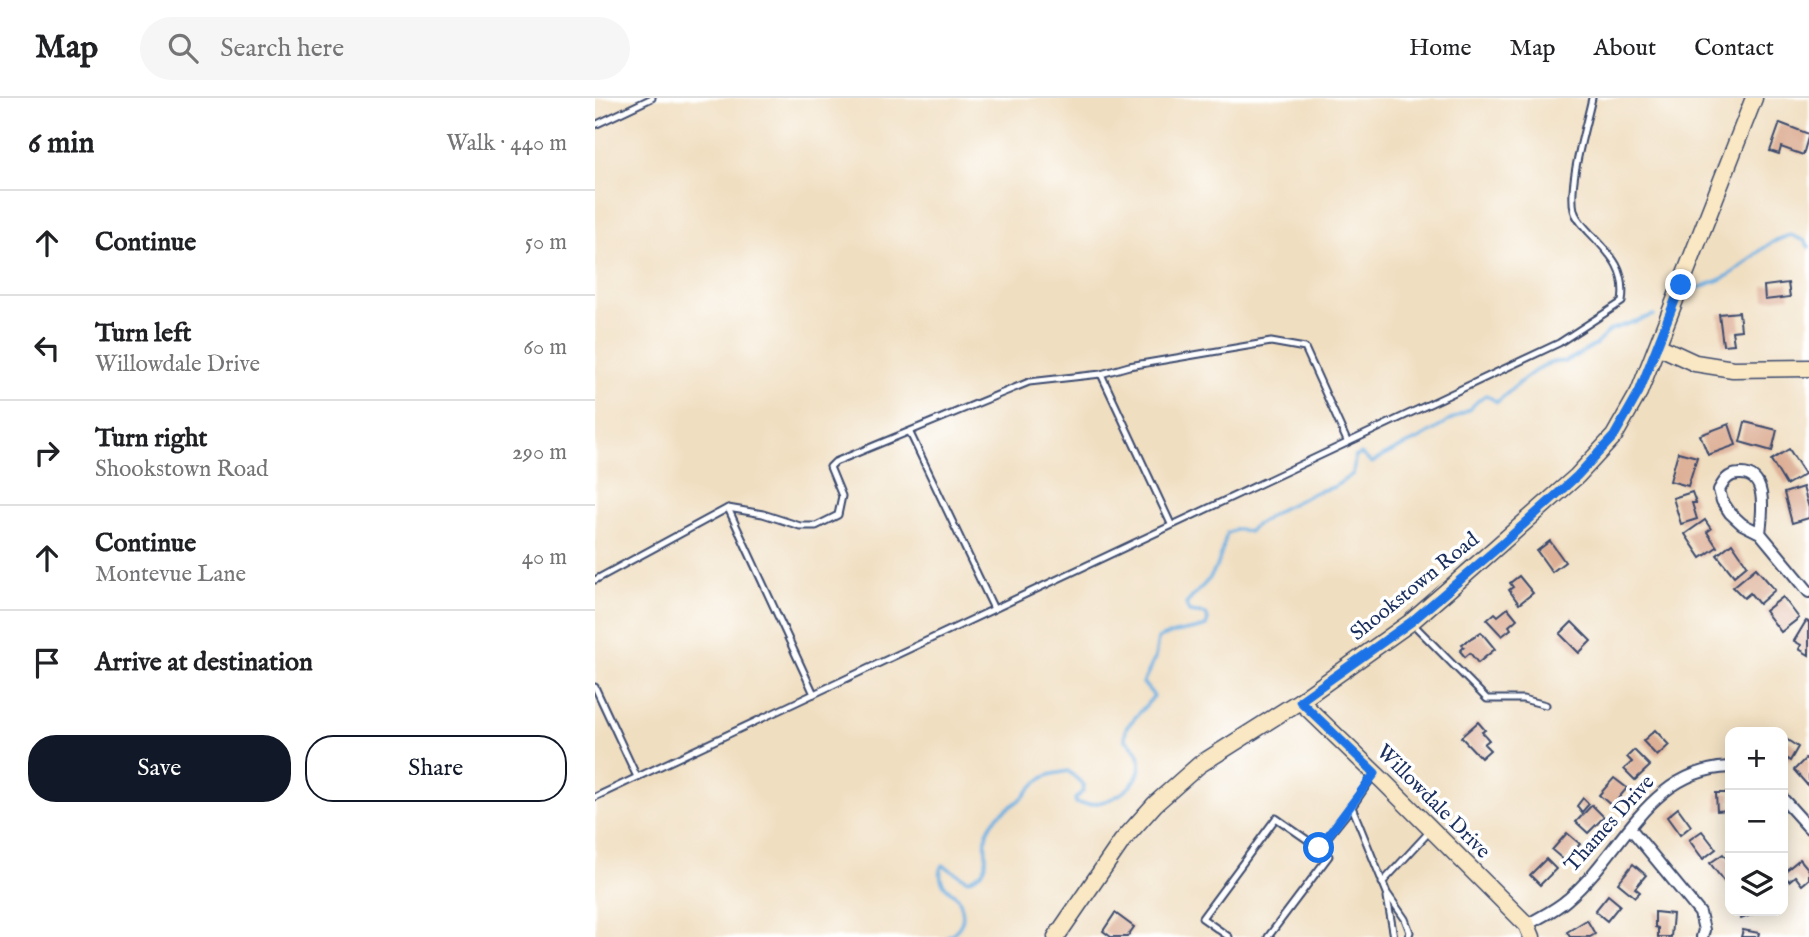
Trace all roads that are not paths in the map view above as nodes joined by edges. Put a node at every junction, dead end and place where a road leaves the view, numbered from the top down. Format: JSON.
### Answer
{"nodes":[{"id":1,"x":652,"y":98,"type":"edge"},
{"id":2,"x":1592,"y":98,"type":"edge"},
{"id":3,"x":1754,"y":98,"type":"edge"},
{"id":4,"x":595,"y":125,"type":"edge"},
{"id":5,"x":1658,"y":346,"type":"junction"},
{"id":6,"x":1809,"y":368,"type":"edge"},
{"id":7,"x":1101,"y":374,"type":"junction"},
{"id":8,"x":909,"y":433,"type":"junction"},
{"id":9,"x":1347,"y":441,"type":"junction"},
{"id":10,"x":728,"y":508,"type":"junction"},
{"id":11,"x":1171,"y":524,"type":"junction"},
{"id":12,"x":1760,"y":533,"type":"junction"},
{"id":13,"x":595,"y":580,"type":"edge"},
{"id":14,"x":1809,"y":592,"type":"edge"},
{"id":15,"x":994,"y":609,"type":"junction"},
{"id":16,"x":1411,"y":622,"type":"junction"},
{"id":17,"x":595,"y":687,"type":"edge"},
{"id":18,"x":814,"y":694,"type":"junction"},
{"id":19,"x":1300,"y":701,"type":"junction"},
{"id":20,"x":1546,"y":705,"type":"dead end"},
{"id":21,"x":1725,"y":767,"type":"edge"},
{"id":22,"x":1375,"y":773,"type":"junction"},
{"id":23,"x":637,"y":777,"type":"junction"},
{"id":24,"x":595,"y":797,"type":"edge"},
{"id":25,"x":1788,"y":805,"type":"edge"},
{"id":26,"x":1352,"y":807,"type":"junction"},
{"id":27,"x":1631,"y":828,"type":"junction"},
{"id":28,"x":1809,"y":828,"type":"edge"},
{"id":29,"x":1432,"y":830,"type":"junction"},
{"id":30,"x":1319,"y":848,"type":"junction"},
{"id":31,"x":1383,"y":883,"type":"junction"},
{"id":32,"x":1387,"y":894,"type":"junction"},
{"id":33,"x":1529,"y":931,"type":"edge"},
{"id":34,"x":1411,"y":935,"type":"edge"},
{"id":35,"x":1056,"y":937,"type":"edge"},
{"id":36,"x":1229,"y":937,"type":"edge"},
{"id":37,"x":1268,"y":937,"type":"edge"},
{"id":38,"x":1394,"y":937,"type":"edge"},
{"id":39,"x":1702,"y":937,"type":"edge"}],
"edges":[{"from":1,"to":4,"type":"lane"},
{"from":2,"to":9,"type":"lane"},
{"from":3,"to":5,"type":"street","name":"Shookstown Road"},
{"from":5,"to":6,"type":"street"},
{"from":5,"to":16,"type":"street","name":"Shookstown Road"},
{"from":7,"to":8,"type":"lane"},
{"from":7,"to":9,"type":"lane"},
{"from":7,"to":11,"type":"lane"},
{"from":8,"to":10,"type":"lane"},
{"from":8,"to":15,"type":"lane"},
{"from":9,"to":11,"type":"lane"},
{"from":10,"to":13,"type":"lane"},
{"from":10,"to":18,"type":"lane"},
{"from":11,"to":15,"type":"lane"},
{"from":12,"to":12,"type":"street"},
{"from":12,"to":14,"type":"street"},
{"from":15,"to":18,"type":"lane"},
{"from":16,"to":19,"type":"street","name":"Shookstown Road"},
{"from":16,"to":20,"type":"lane"},
{"from":17,"to":23,"type":"lane"},
{"from":18,"to":23,"type":"lane"},
{"from":19,"to":22,"type":"street","name":"Willowdale Drive"},
{"from":19,"to":35,"type":"street","name":"Shookstown Road"},
{"from":21,"to":27,"type":"street","name":"Thames Drive"},
{"from":22,"to":26,"type":"lane"},
{"from":22,"to":29,"type":"street","name":"Willowdale Drive"},
{"from":23,"to":24,"type":"lane"},
{"from":25,"to":28,"type":"street"},
{"from":26,"to":30,"type":"lane"},
{"from":26,"to":31,"type":"lane"},
{"from":27,"to":33,"type":"street","name":"Thames Drive"},
{"from":27,"to":39,"type":"street"},
{"from":29,"to":31,"type":"lane"},
{"from":29,"to":33,"type":"street","name":"Willowdale Drive"},
{"from":30,"to":36,"type":"lane"},
{"from":30,"to":37,"type":"lane"},
{"from":31,"to":32,"type":"lane"},
{"from":32,"to":34,"type":"lane"},
{"from":32,"to":38,"type":"lane"}]}
